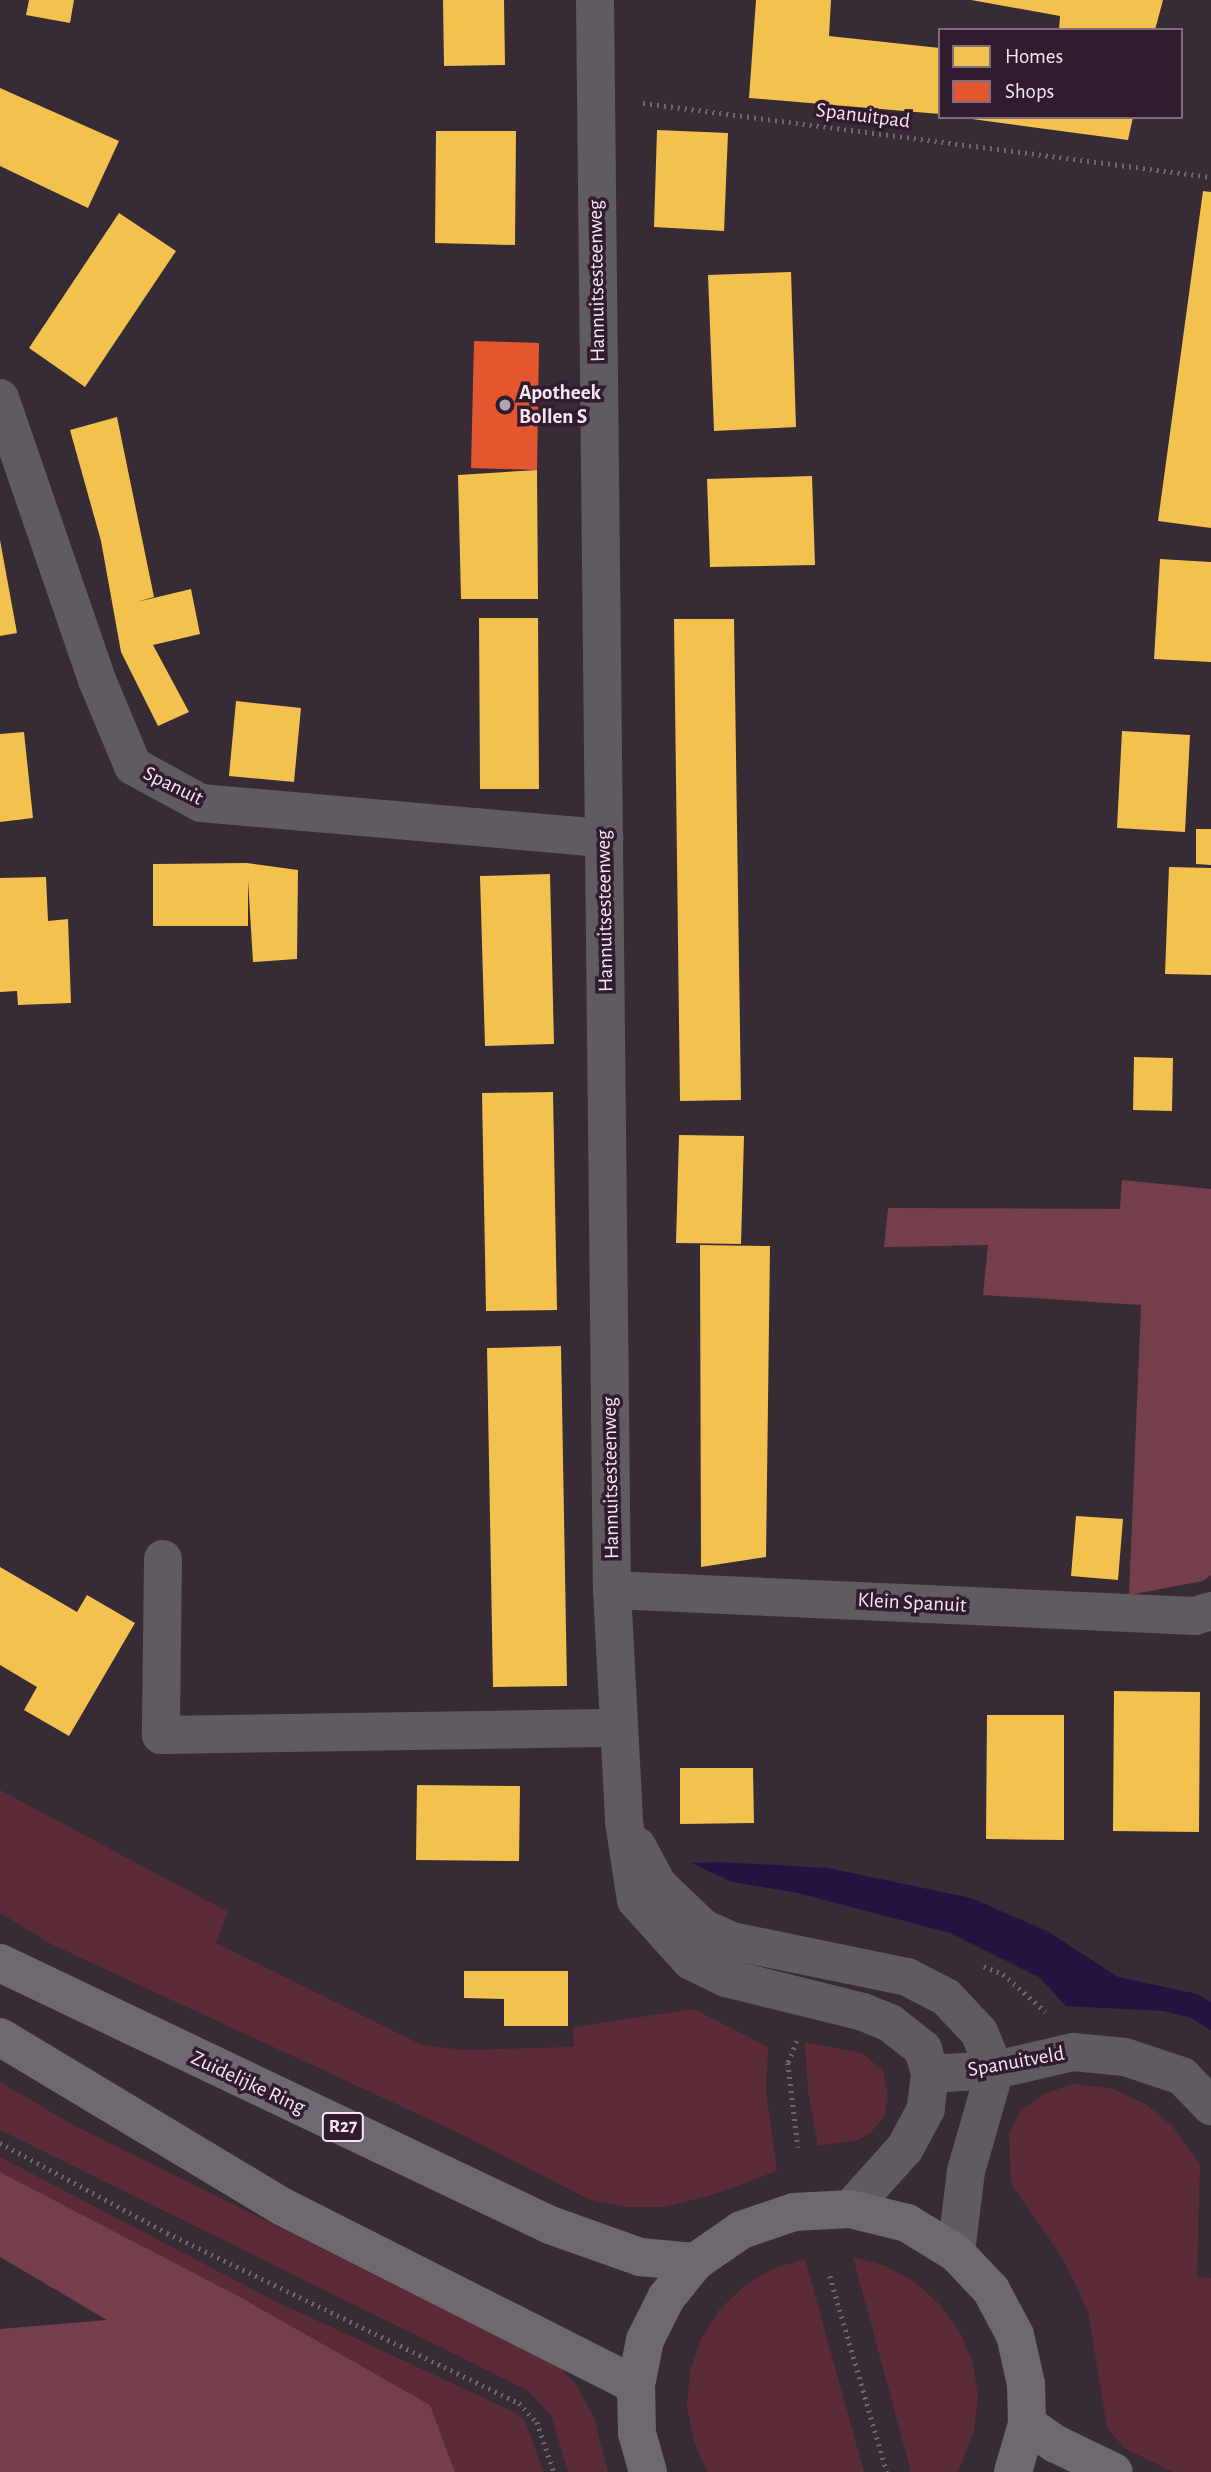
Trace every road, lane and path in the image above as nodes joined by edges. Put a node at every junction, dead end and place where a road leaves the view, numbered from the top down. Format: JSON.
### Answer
{"nodes":[{"id":1,"x":595,"y":0,"type":"edge"},
{"id":2,"x":595,"y":96,"type":"junction"},
{"id":3,"x":1211,"y":177,"type":"edge"},
{"id":4,"x":0,"y":398,"type":"edge"},
{"id":5,"x":604,"y":838,"type":"junction"},
{"id":6,"x":163,"y":1559,"type":"dead end"},
{"id":7,"x":612,"y":1590,"type":"junction"},
{"id":8,"x":1211,"y":1611,"type":"edge"},
{"id":9,"x":620,"y":1728,"type":"junction"},
{"id":10,"x":624,"y":1822,"type":"junction"},
{"id":11,"x":0,"y":1963,"type":"edge"},
{"id":12,"x":979,"y":1964,"type":"dead end"},
{"id":13,"x":0,"y":2037,"type":"edge"},
{"id":14,"x":797,"y":2040,"type":"dead end"},
{"id":15,"x":1073,"y":2052,"type":"junction"},
{"id":16,"x":995,"y":2070,"type":"junction"},
{"id":17,"x":930,"y":2074,"type":"junction"},
{"id":18,"x":1211,"y":2106,"type":"edge"},
{"id":19,"x":0,"y":2143,"type":"edge"},
{"id":20,"x":798,"y":2147,"type":"dead end"},
{"id":21,"x":850,"y":2209,"type":"junction"},
{"id":22,"x":956,"y":2253,"type":"junction"},
{"id":23,"x":695,"y":2262,"type":"junction"},
{"id":24,"x":831,"y":2276,"type":"dead end"},
{"id":25,"x":636,"y":2385,"type":"junction"},
{"id":26,"x":1027,"y":2424,"type":"junction"},
{"id":27,"x":554,"y":2472,"type":"edge"},
{"id":28,"x":648,"y":2472,"type":"edge"},
{"id":29,"x":887,"y":2472,"type":"edge"},
{"id":30,"x":1013,"y":2472,"type":"edge"},
{"id":31,"x":1114,"y":2472,"type":"edge"}],
"edges":[{"from":1,"to":2,"type":"street","name":"Hannuitsesteenweg"},
{"from":2,"to":3,"type":"path","name":"Spanuitpad"},
{"from":2,"to":5,"type":"street","name":"Hannuitsesteenweg"},
{"from":4,"to":5,"type":"street","name":"Spanuit"},
{"from":5,"to":7,"type":"street","name":"Hannuitsesteenweg"},
{"from":6,"to":9,"type":"street"},
{"from":7,"to":8,"type":"street","name":"Klein Spanuit"},
{"from":7,"to":9,"type":"street","name":"Hannuitsesteenweg"},
{"from":9,"to":10,"type":"street","name":"Hannuitsesteenweg"},
{"from":10,"to":16,"type":"street","name":"Hannuitsesteenweg"},
{"from":10,"to":17,"type":"street","name":"Hannuitsesteenweg"},
{"from":11,"to":23,"type":"highway","name":"Zuidelijke Ring","number":"R27"},
{"from":12,"to":15,"type":"path"},
{"from":13,"to":25,"type":"highway"},
{"from":14,"to":20,"type":"path"},
{"from":15,"to":16,"type":"street","name":"Spanuitveld"},
{"from":15,"to":18,"type":"street","name":"Spanuitveld"},
{"from":16,"to":17,"type":"street","name":"Spanuitveld"},
{"from":16,"to":22,"type":"street"},
{"from":17,"to":21,"type":"street"},
{"from":19,"to":27,"type":"path"},
{"from":21,"to":22,"type":"highway"},
{"from":21,"to":23,"type":"highway"},
{"from":22,"to":26,"type":"highway"},
{"from":23,"to":25,"type":"highway"},
{"from":24,"to":29,"type":"path"},
{"from":25,"to":28,"type":"highway"},
{"from":26,"to":30,"type":"highway"},
{"from":26,"to":31,"type":"highway"}]}
